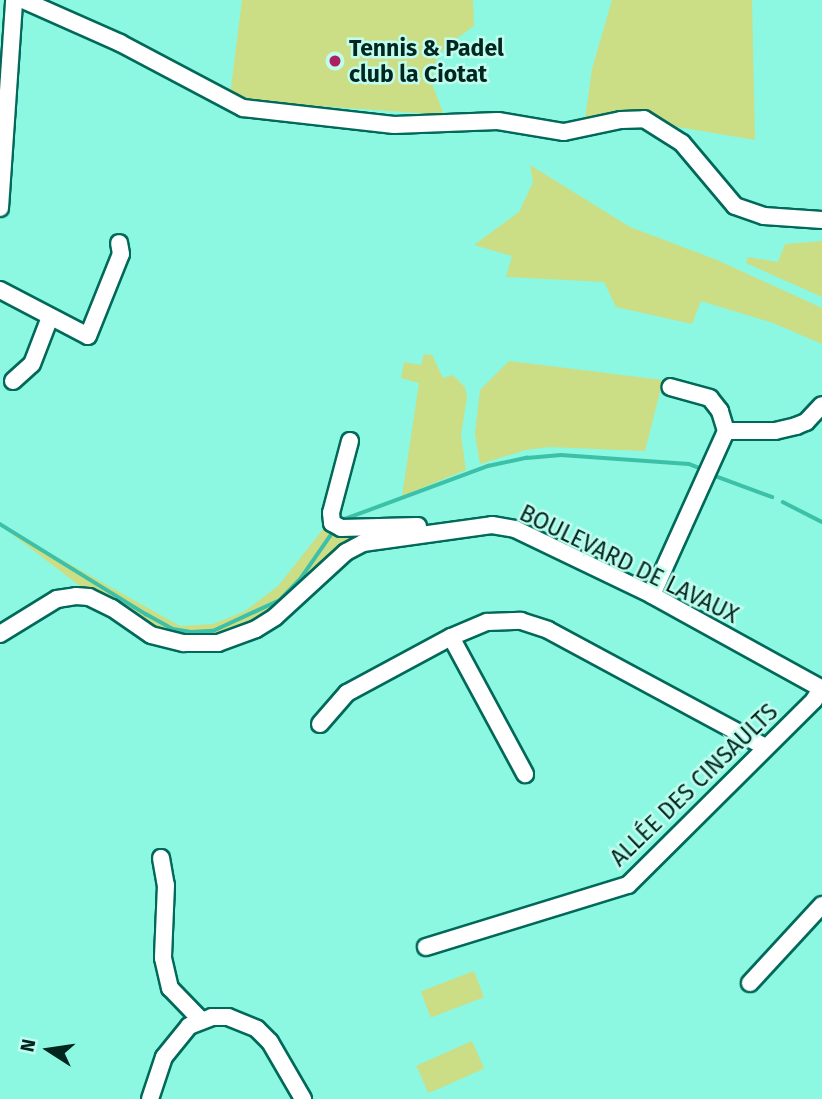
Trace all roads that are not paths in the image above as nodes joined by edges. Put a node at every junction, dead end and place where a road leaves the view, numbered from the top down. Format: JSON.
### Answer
{"nodes":[{"id":1,"x":14,"y":0,"type":"edge"},
{"id":2,"x":23,"y":0,"type":"edge"},
{"id":3,"x":0,"y":208,"type":"edge"},
{"id":4,"x":822,"y":220,"type":"edge"},
{"id":5,"x":119,"y":243,"type":"dead end"},
{"id":6,"x":0,"y":290,"type":"edge"},
{"id":7,"x":50,"y":317,"type":"junction"},
{"id":8,"x":13,"y":381,"type":"dead end"},
{"id":9,"x":670,"y":387,"type":"dead end"},
{"id":10,"x":822,"y":405,"type":"edge"},
{"id":11,"x":726,"y":431,"type":"junction"},
{"id":12,"x":350,"y":441,"type":"dead end"},
{"id":13,"x":429,"y":532,"type":"junction"},
{"id":14,"x":652,"y":595,"type":"junction"},
{"id":15,"x":0,"y":634,"type":"edge"},
{"id":16,"x":451,"y":637,"type":"junction"},
{"id":17,"x":822,"y":689,"type":"edge"},
{"id":18,"x":320,"y":724,"type":"dead end"},
{"id":19,"x":765,"y":747,"type":"junction"},
{"id":20,"x":524,"y":774,"type":"dead end"},
{"id":21,"x":161,"y":858,"type":"dead end"},
{"id":22,"x":822,"y":905,"type":"edge"},
{"id":23,"x":426,"y":947,"type":"dead end"},
{"id":24,"x":750,"y":983,"type":"dead end"},
{"id":25,"x":201,"y":1020,"type":"junction"},
{"id":26,"x":150,"y":1099,"type":"edge"},
{"id":27,"x":303,"y":1099,"type":"edge"}],
"edges":[{"from":1,"to":3,"type":"street"},
{"from":2,"to":4,"type":"street"},
{"from":5,"to":7,"type":"street"},
{"from":6,"to":7,"type":"street"},
{"from":7,"to":8,"type":"street"},
{"from":9,"to":11,"type":"street"},
{"from":10,"to":11,"type":"street"},
{"from":11,"to":14,"type":"street"},
{"from":12,"to":13,"type":"street"},
{"from":13,"to":14,"type":"street","name":"BOULEVARD DE LAVAUX"},
{"from":13,"to":15,"type":"street","name":"BOULEVARD DE LAVAUX"},
{"from":14,"to":17,"type":"street","name":"BOULEVARD DE LAVAUX"},
{"from":16,"to":18,"type":"street"},
{"from":16,"to":19,"type":"street"},
{"from":16,"to":20,"type":"street"},
{"from":17,"to":19,"type":"street","name":"ALLÉE DES CINSAULTS"},
{"from":19,"to":23,"type":"street","name":"ALLÉE DES CINSAULTS"},
{"from":21,"to":25,"type":"street"},
{"from":22,"to":24,"type":"street"},
{"from":25,"to":26,"type":"street"},
{"from":25,"to":27,"type":"street"}]}
